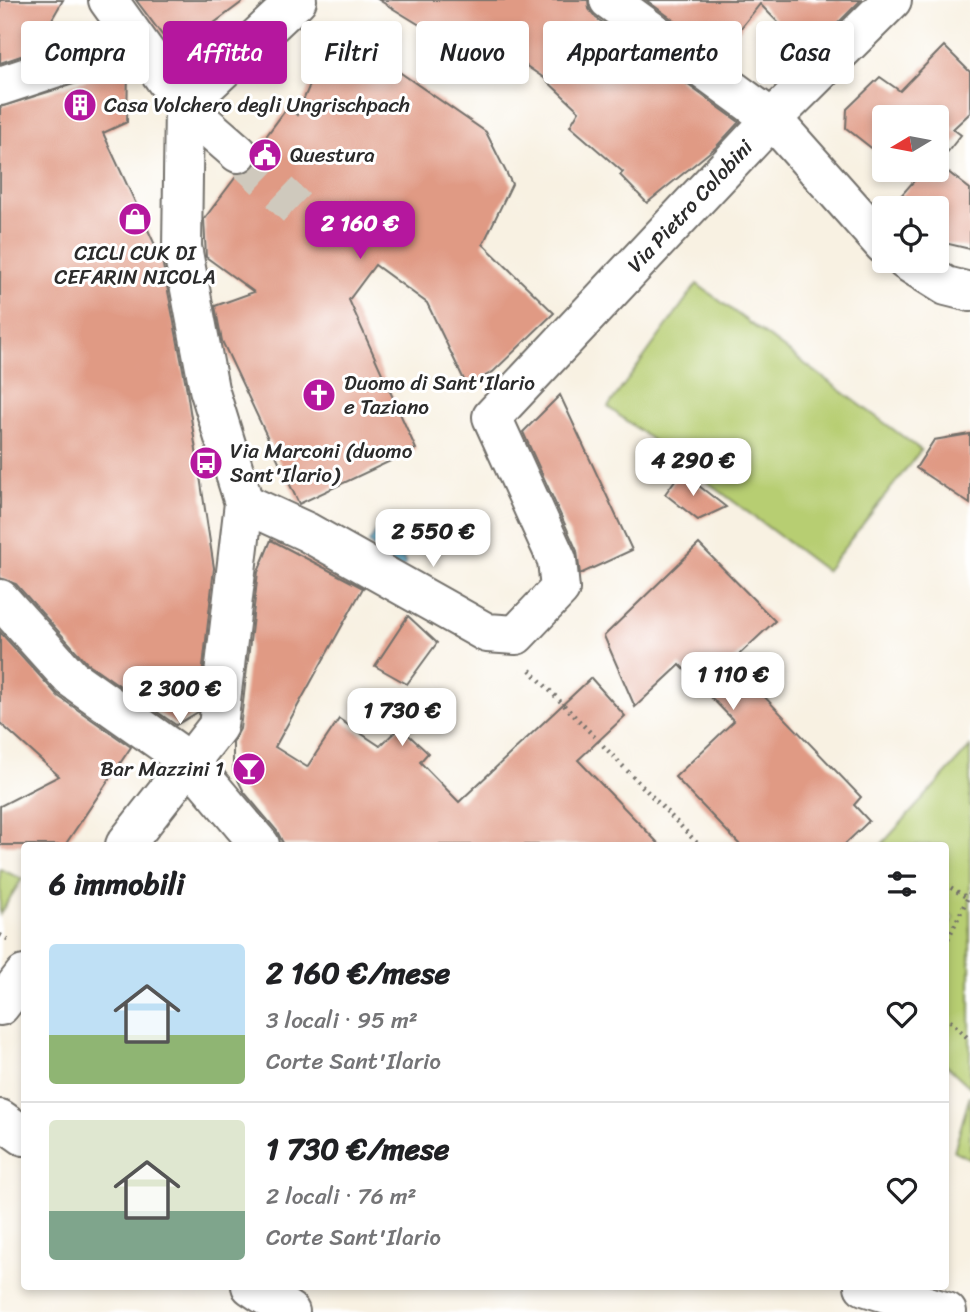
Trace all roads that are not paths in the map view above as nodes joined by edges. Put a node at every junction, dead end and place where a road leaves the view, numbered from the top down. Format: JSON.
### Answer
{"nodes":[{"id":1,"x":108,"y":0,"type":"edge"},
{"id":2,"x":297,"y":0,"type":"edge"},
{"id":3,"x":609,"y":0,"type":"edge"},
{"id":4,"x":892,"y":0,"type":"edge"},
{"id":5,"x":122,"y":21,"type":"edge"},
{"id":6,"x":149,"y":60,"type":"edge"},
{"id":7,"x":21,"y":79,"type":"edge"},
{"id":8,"x":0,"y":86,"type":"edge"},
{"id":9,"x":184,"y":106,"type":"junction"},
{"id":10,"x":772,"y":119,"type":"junction"},
{"id":11,"x":238,"y":153,"type":"tunnel mouth"},
{"id":12,"x":872,"y":232,"type":"edge"},
{"id":13,"x":925,"y":273,"type":"edge"},
{"id":14,"x":970,"y":292,"type":"edge"},
{"id":15,"x":244,"y":503,"type":"junction"},
{"id":16,"x":0,"y":599,"type":"edge"},
{"id":17,"x":190,"y":762,"type":"junction"},
{"id":18,"x":127,"y":842,"type":"edge"},
{"id":19,"x":257,"y":842,"type":"edge"},
{"id":20,"x":257,"y":1290,"type":"edge"},
{"id":21,"x":877,"y":1290,"type":"edge"},
{"id":22,"x":290,"y":1312,"type":"edge"},
{"id":23,"x":947,"y":1312,"type":"edge"}],
"edges":[{"from":1,"to":5,"type":"street"},
{"from":2,"to":9,"type":"street"},
{"from":3,"to":10,"type":"street"},
{"from":4,"to":10,"type":"street","name":"Via Pietro Colobini"},
{"from":6,"to":9,"type":"street"},
{"from":7,"to":8,"type":"street"},
{"from":9,"to":11,"type":"street"},
{"from":9,"to":15,"type":"street"},
{"from":10,"to":12,"type":"street"},
{"from":10,"to":15,"type":"street","name":"Via Pietro Colobini"},
{"from":13,"to":14,"type":"street"},
{"from":15,"to":17,"type":"street"},
{"from":16,"to":17,"type":"street"},
{"from":17,"to":18,"type":"street"},
{"from":17,"to":19,"type":"street"},
{"from":20,"to":22,"type":"street"},
{"from":21,"to":23,"type":"street"}]}
